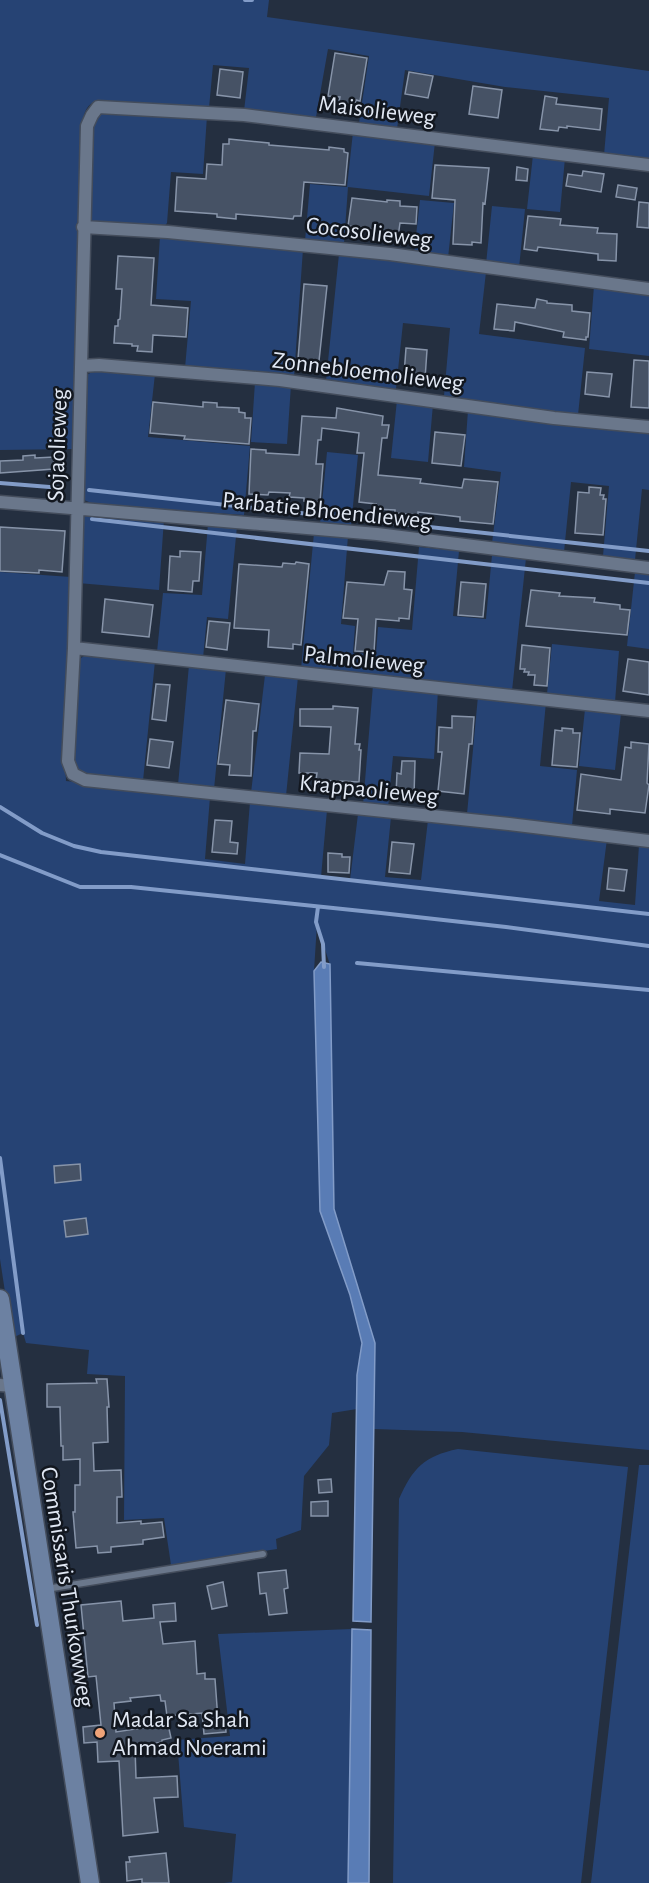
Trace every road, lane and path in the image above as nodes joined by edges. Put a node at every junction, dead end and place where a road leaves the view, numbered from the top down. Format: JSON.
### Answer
{"nodes":[{"id":1,"x":98,"y":107,"type":"joint"},
{"id":2,"x":649,"y":165,"type":"edge"},
{"id":3,"x":83,"y":227,"type":"junction"},
{"id":4,"x":649,"y":290,"type":"edge"},
{"id":5,"x":81,"y":366,"type":"junction"},
{"id":6,"x":649,"y":427,"type":"edge"},
{"id":7,"x":0,"y":502,"type":"edge"},
{"id":8,"x":77,"y":507,"type":"junction"},
{"id":9,"x":649,"y":568,"type":"edge"},
{"id":10,"x":74,"y":648,"type":"junction"},
{"id":11,"x":649,"y":711,"type":"edge"},
{"id":12,"x":85,"y":780,"type":"joint"},
{"id":13,"x":649,"y":841,"type":"edge"},
{"id":14,"x":0,"y":1299,"type":"edge"},
{"id":15,"x":7,"y":1386,"type":"edge"},
{"id":16,"x":263,"y":1554,"type":"dead end"},
{"id":17,"x":45,"y":1589,"type":"junction"},
{"id":18,"x":90,"y":1883,"type":"edge"}],
"edges":[{"from":1,"to":2,"type":"street","name":"Maisolieweg"},
{"from":1,"to":3,"type":"street","name":"Sojaolieweg"},
{"from":3,"to":4,"type":"street","name":"Cocosolieweg"},
{"from":3,"to":5,"type":"street","name":"Sojaolieweg"},
{"from":5,"to":6,"type":"street","name":"Zonnebloemolieweg"},
{"from":5,"to":8,"type":"street","name":"Sojaolieweg"},
{"from":7,"to":8,"type":"street","name":"Parbatie Bhoendieweg"},
{"from":8,"to":9,"type":"street","name":"Parbatie Bhoendieweg"},
{"from":8,"to":10,"type":"street","name":"Sojaolieweg"},
{"from":10,"to":11,"type":"street","name":"Palmolieweg"},
{"from":10,"to":12,"type":"street","name":"Sojaolieweg"},
{"from":12,"to":13,"type":"street","name":"Krappaolieweg"},
{"from":14,"to":15,"type":"main road","name":"Commissaris Thurkowweg"},
{"from":15,"to":17,"type":"main road","name":"Commissaris Thurkowweg"},
{"from":16,"to":17,"type":"lane"},
{"from":17,"to":18,"type":"main road","name":"Commissaris Thurkowweg"}]}
